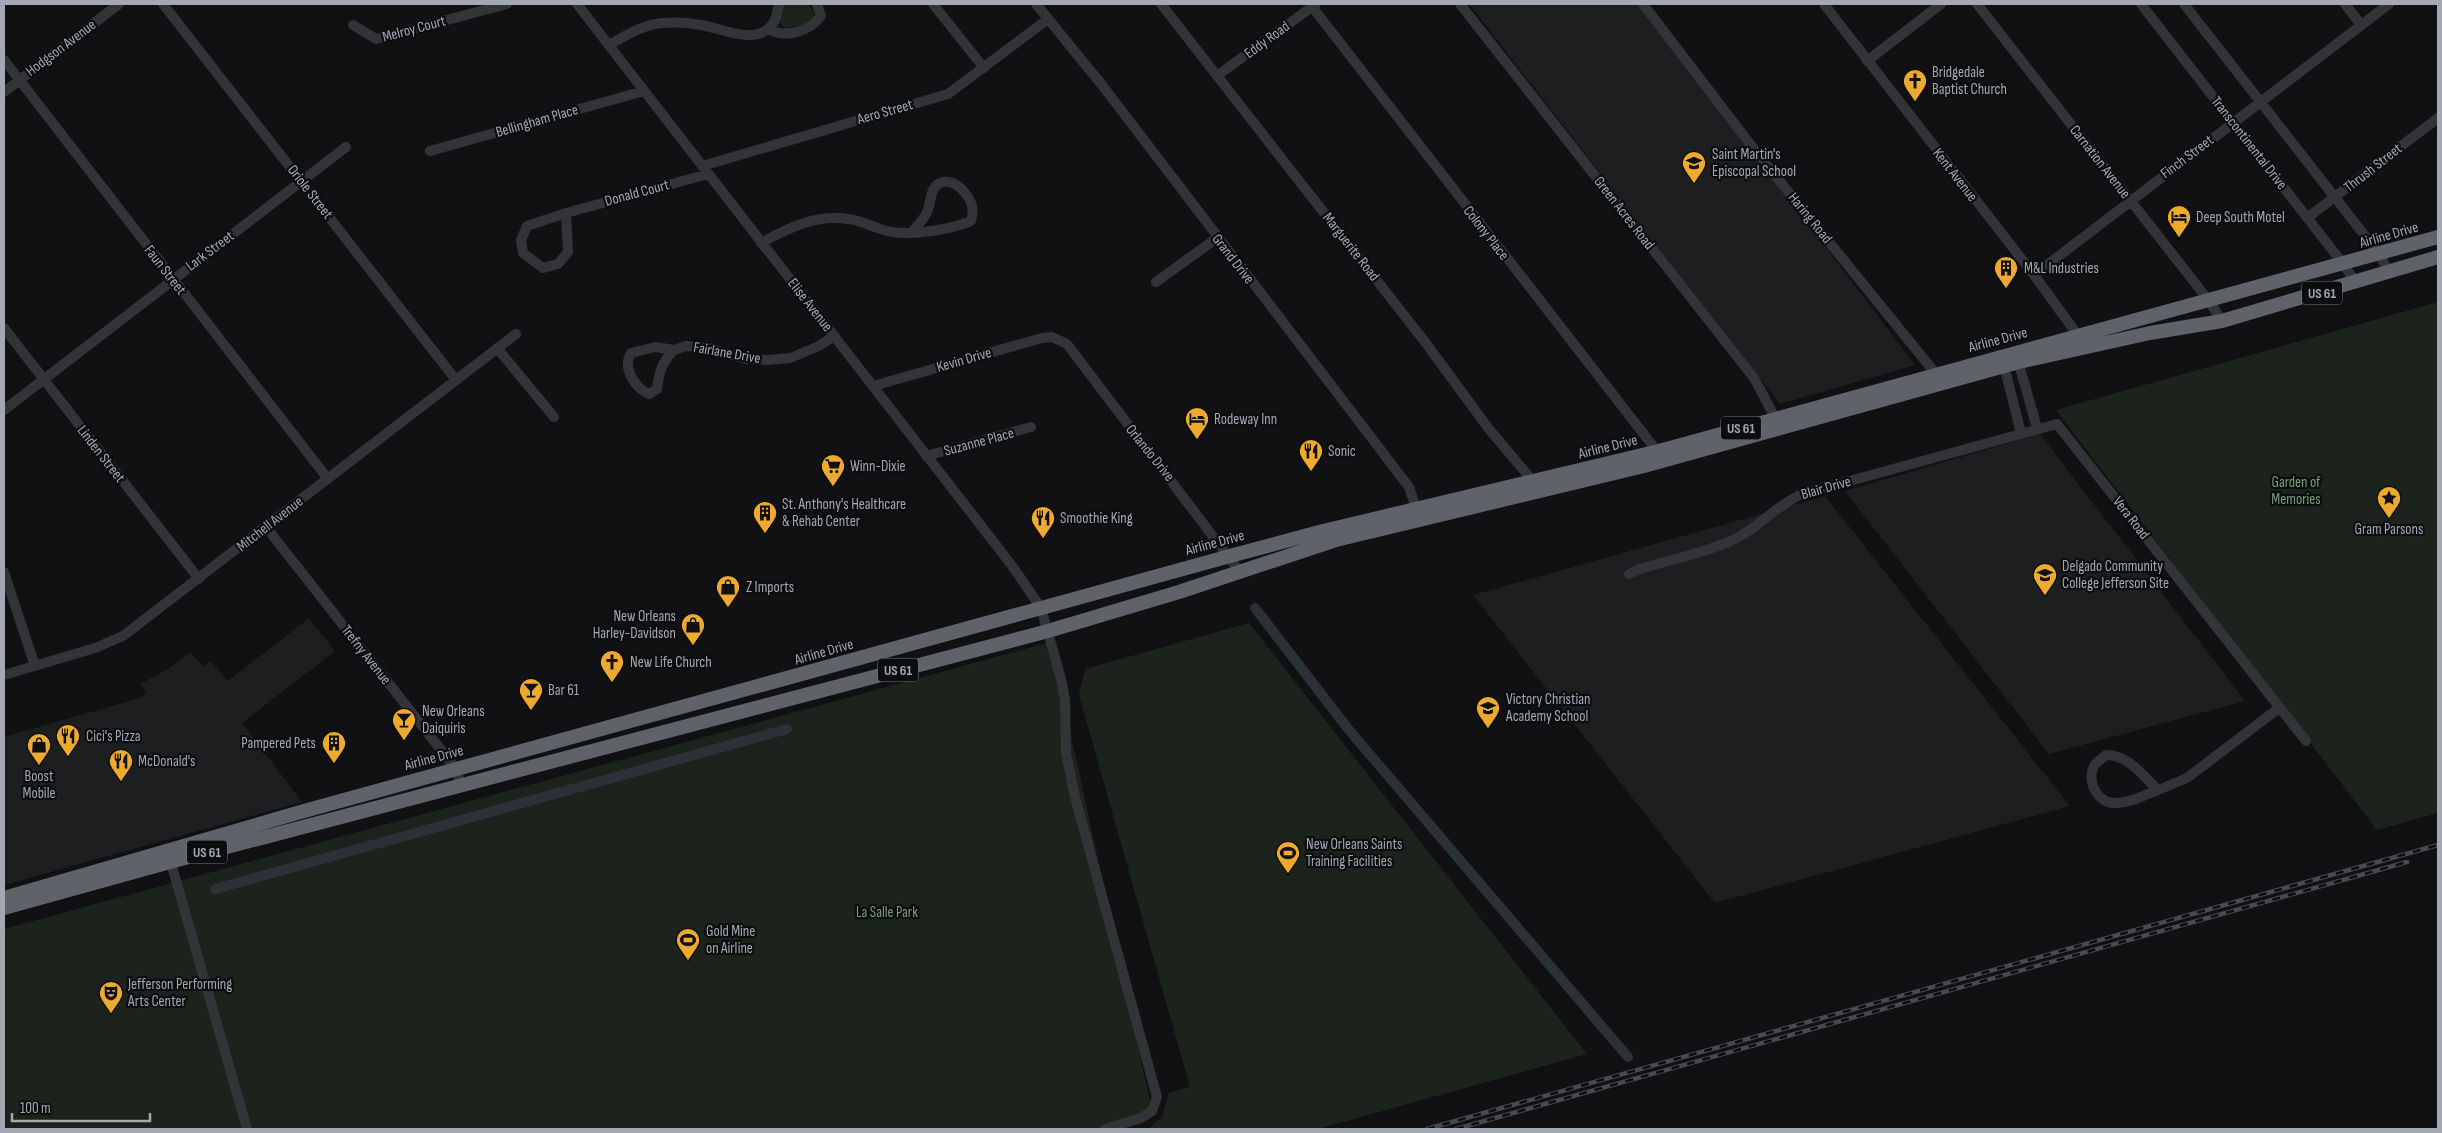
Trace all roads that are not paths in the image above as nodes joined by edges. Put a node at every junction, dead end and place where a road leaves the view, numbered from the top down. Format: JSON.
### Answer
{"nodes":[{"id":1,"x":119,"y":4,"type":"edge"},
{"id":2,"x":164,"y":4,"type":"edge"},
{"id":3,"x":507,"y":4,"type":"edge"},
{"id":4,"x":578,"y":4,"type":"edge"},
{"id":5,"x":779,"y":4,"type":"edge"},
{"id":6,"x":817,"y":4,"type":"edge"},
{"id":7,"x":933,"y":4,"type":"edge"},
{"id":8,"x":1036,"y":4,"type":"edge"},
{"id":9,"x":1161,"y":4,"type":"edge"},
{"id":10,"x":1460,"y":4,"type":"edge"},
{"id":11,"x":1644,"y":4,"type":"edge"},
{"id":12,"x":1824,"y":4,"type":"edge"},
{"id":13,"x":1941,"y":4,"type":"edge"},
{"id":14,"x":1977,"y":4,"type":"edge"},
{"id":15,"x":2141,"y":4,"type":"edge"},
{"id":16,"x":2184,"y":4,"type":"edge"},
{"id":17,"x":2345,"y":4,"type":"edge"},
{"id":18,"x":2389,"y":4,"type":"edge"},
{"id":19,"x":1313,"y":5,"type":"edge"},
{"id":20,"x":1048,"y":18,"type":"junction"},
{"id":21,"x":353,"y":25,"type":"dead end"},
{"id":22,"x":2361,"y":25,"type":"junction"},
{"id":23,"x":769,"y":29,"type":"junction"},
{"id":24,"x":609,"y":44,"type":"junction"},
{"id":25,"x":4,"y":60,"type":"edge"},
{"id":26,"x":1867,"y":61,"type":"junction"},
{"id":27,"x":984,"y":68,"type":"junction"},
{"id":28,"x":1218,"y":75,"type":"junction"},
{"id":29,"x":19,"y":80,"type":"junction"},
{"id":30,"x":644,"y":91,"type":"junction"},
{"id":31,"x":4,"y":92,"type":"edge"},
{"id":32,"x":2260,"y":102,"type":"junction"},
{"id":33,"x":2438,"y":118,"type":"edge"},
{"id":34,"x":2233,"y":122,"type":"junction"},
{"id":35,"x":346,"y":147,"type":"dead end"},
{"id":36,"x":430,"y":151,"type":"dead end"},
{"id":37,"x":705,"y":170,"type":"junction"},
{"id":38,"x":301,"y":181,"type":"junction"},
{"id":39,"x":2335,"y":198,"type":"junction"},
{"id":40,"x":2130,"y":200,"type":"junction"},
{"id":41,"x":566,"y":213,"type":"junction"},
{"id":42,"x":2307,"y":218,"type":"junction"},
{"id":43,"x":914,"y":231,"type":"junction"},
{"id":44,"x":2438,"y":237,"type":"edge"},
{"id":45,"x":1217,"y":238,"type":"junction"},
{"id":46,"x":761,"y":243,"type":"junction"},
{"id":47,"x":2380,"y":255,"type":"junction"},
{"id":48,"x":2438,"y":257,"type":"edge"},
{"id":49,"x":2344,"y":265,"type":"junction"},
{"id":50,"x":2389,"y":272,"type":"junction"},
{"id":51,"x":2034,"y":274,"type":"junction"},
{"id":52,"x":172,"y":280,"type":"junction"},
{"id":53,"x":1156,"y":282,"type":"dead end"},
{"id":54,"x":2356,"y":283,"type":"junction"},
{"id":55,"x":2209,"y":301,"type":"junction"},
{"id":56,"x":2222,"y":321,"type":"junction"},
{"id":57,"x":4,"y":328,"type":"edge"},
{"id":58,"x":516,"y":334,"type":"dead end"},
{"id":59,"x":834,"y":336,"type":"junction"},
{"id":60,"x":1056,"y":339,"type":"joint"},
{"id":61,"x":2081,"y":341,"type":"junction"},
{"id":62,"x":498,"y":348,"type":"junction"},
{"id":63,"x":674,"y":350,"type":"junction"},
{"id":64,"x":2017,"y":357,"type":"junction"},
{"id":65,"x":2002,"y":361,"type":"junction"},
{"id":66,"x":44,"y":379,"type":"junction"},
{"id":67,"x":1937,"y":379,"type":"junction"},
{"id":68,"x":456,"y":380,"type":"junction"},
{"id":69,"x":873,"y":386,"type":"junction"},
{"id":70,"x":4,"y":410,"type":"edge"},
{"id":71,"x":554,"y":417,"type":"dead end"},
{"id":72,"x":1778,"y":423,"type":"junction"},
{"id":73,"x":1031,"y":427,"type":"dead end"},
{"id":74,"x":2037,"y":428,"type":"junction"},
{"id":75,"x":2021,"y":433,"type":"junction"},
{"id":76,"x":926,"y":456,"type":"junction"},
{"id":77,"x":1660,"y":456,"type":"junction"},
{"id":78,"x":328,"y":479,"type":"junction"},
{"id":79,"x":1537,"y":486,"type":"junction"},
{"id":80,"x":1418,"y":515,"type":"junction"},
{"id":81,"x":266,"y":527,"type":"junction"},
{"id":82,"x":1230,"y":556,"type":"junction"},
{"id":83,"x":4,"y":572,"type":"edge"},
{"id":84,"x":1240,"y":572,"type":"junction"},
{"id":85,"x":1628,"y":574,"type":"dead end"},
{"id":86,"x":199,"y":579,"type":"junction"},
{"id":87,"x":1041,"y":608,"type":"junction"},
{"id":88,"x":1048,"y":631,"type":"junction"},
{"id":89,"x":35,"y":666,"type":"junction"},
{"id":90,"x":4,"y":675,"type":"edge"},
{"id":91,"x":799,"y":675,"type":"junction"},
{"id":92,"x":803,"y":695,"type":"junction"},
{"id":93,"x":2279,"y":708,"type":"junction"},
{"id":94,"x":2306,"y":741,"type":"dead end"},
{"id":95,"x":456,"y":769,"type":"junction"},
{"id":96,"x":461,"y":785,"type":"junction"},
{"id":97,"x":2158,"y":790,"type":"junction"},
{"id":98,"x":169,"y":856,"type":"junction"},
{"id":99,"x":4,"y":898,"type":"edge"},
{"id":100,"x":4,"y":908,"type":"edge"},
{"id":101,"x":246,"y":1129,"type":"edge"},
{"id":102,"x":1106,"y":1129,"type":"edge"}],
"edges":[{"from":1,"to":29,"type":"street","name":"Hodgson Avenue"},
{"from":2,"to":38,"type":"street","name":"Oriole Street"},
{"from":3,"to":21,"type":"street","name":"Melroy Court"},
{"from":4,"to":24,"type":"street","name":"Elise Avenue"},
{"from":5,"to":23,"type":"street"},
{"from":6,"to":23,"type":"street"},
{"from":7,"to":27,"type":"street"},
{"from":8,"to":20,"type":"street","name":"Grand Drive"},
{"from":9,"to":28,"type":"street","name":"Marguerite Road"},
{"from":10,"to":72,"type":"street","name":"Green Acres Road"},
{"from":11,"to":67,"type":"street","name":"Haring Road"},
{"from":12,"to":26,"type":"street","name":"Kent Avenue"},
{"from":13,"to":26,"type":"street"},
{"from":14,"to":40,"type":"street","name":"Carnation Avenue"},
{"from":15,"to":34,"type":"street","name":"Transcontinental Drive"},
{"from":16,"to":32,"type":"street"},
{"from":17,"to":22,"type":"street"},
{"from":18,"to":22,"type":"street","name":"Finch Street"},
{"from":19,"to":28,"type":"street","name":"Eddy Road"},
{"from":19,"to":77,"type":"street","name":"Colony Place"},
{"from":20,"to":27,"type":"street","name":"Aero Street"},
{"from":20,"to":45,"type":"street","name":"Grand Drive"},
{"from":22,"to":32,"type":"street","name":"Finch Street"},
{"from":23,"to":24,"type":"street"},
{"from":24,"to":30,"type":"street","name":"Elise Avenue"},
{"from":25,"to":29,"type":"street","name":"Faun Street"},
{"from":26,"to":51,"type":"street","name":"Kent Avenue"},
{"from":27,"to":37,"type":"street","name":"Aero Street"},
{"from":28,"to":79,"type":"street","name":"Marguerite Road"},
{"from":29,"to":31,"type":"street","name":"Hodgson Avenue"},
{"from":29,"to":52,"type":"street","name":"Faun Street"},
{"from":30,"to":36,"type":"street","name":"Bellingham Place"},
{"from":30,"to":37,"type":"street","name":"Elise Avenue"},
{"from":32,"to":34,"type":"street","name":"Finch Street"},
{"from":32,"to":39,"type":"street"},
{"from":33,"to":39,"type":"street","name":"Thrush Street"},
{"from":34,"to":40,"type":"street","name":"Finch Street"},
{"from":34,"to":42,"type":"street","name":"Transcontinental Drive"},
{"from":35,"to":38,"type":"street","name":"Lark Street"},
{"from":37,"to":41,"type":"street","name":"Donald Court"},
{"from":37,"to":46,"type":"street","name":"Elise Avenue"},
{"from":38,"to":52,"type":"street","name":"Lark Street"},
{"from":38,"to":68,"type":"street","name":"Oriole Street"},
{"from":39,"to":42,"type":"street","name":"Thrush Street"},
{"from":39,"to":47,"type":"street"},
{"from":40,"to":51,"type":"street","name":"Finch Street"},
{"from":40,"to":55,"type":"street","name":"Carnation Avenue"},
{"from":41,"to":41,"type":"street","name":"Donald Court"},
{"from":42,"to":49,"type":"street","name":"Transcontinental Drive"},
{"from":43,"to":43,"type":"street"},
{"from":43,"to":46,"type":"street"},
{"from":44,"to":47,"type":"highway","name":"Airline Drive","number":"US 61"},
{"from":45,"to":53,"type":"street"},
{"from":45,"to":80,"type":"street","name":"Grand Drive"},
{"from":46,"to":59,"type":"street","name":"Elise Avenue"},
{"from":47,"to":49,"type":"highway","name":"Airline Drive","number":"US 61"},
{"from":47,"to":50,"type":"street"},
{"from":48,"to":50,"type":"highway","name":"Airline Drive","number":"US 61"},
{"from":49,"to":54,"type":"street","name":"Transcontinental Drive"},
{"from":49,"to":55,"type":"highway","name":"Airline Drive","number":"US 61"},
{"from":50,"to":54,"type":"highway","name":"Airline Drive","number":"US 61"},
{"from":51,"to":61,"type":"street","name":"Kent Avenue"},
{"from":52,"to":66,"type":"street","name":"Lark Street"},
{"from":52,"to":78,"type":"street","name":"Faun Street"},
{"from":54,"to":56,"type":"highway","name":"Airline Drive","number":"US 61"},
{"from":55,"to":56,"type":"street","name":"Carnation Avenue"},
{"from":55,"to":61,"type":"highway","name":"Airline Drive","number":"US 61"},
{"from":56,"to":61,"type":"highway","name":"Airline Drive","number":"US 61"},
{"from":57,"to":66,"type":"street","name":"Linden Street"},
{"from":58,"to":62,"type":"street","name":"Mitchell Avenue"},
{"from":59,"to":63,"type":"street","name":"Fairlane Drive"},
{"from":59,"to":69,"type":"street","name":"Elise Avenue"},
{"from":60,"to":69,"type":"street","name":"Kevin Drive"},
{"from":60,"to":82,"type":"street","name":"Orlando Drive"},
{"from":61,"to":64,"type":"highway","name":"Airline Drive","number":"US 61"},
{"from":62,"to":68,"type":"street","name":"Mitchell Avenue"},
{"from":62,"to":71,"type":"street"},
{"from":63,"to":63,"type":"street","name":"Fairlane Drive"},
{"from":64,"to":65,"type":"highway","name":"Airline Drive","number":"US 61"},
{"from":64,"to":74,"type":"street"},
{"from":65,"to":67,"type":"highway","name":"Airline Drive","number":"US 61"},
{"from":65,"to":75,"type":"street"},
{"from":66,"to":70,"type":"street","name":"Lark Street"},
{"from":66,"to":86,"type":"street","name":"Linden Street"},
{"from":67,"to":72,"type":"highway","name":"Airline Drive","number":"US 61"},
{"from":68,"to":78,"type":"street","name":"Mitchell Avenue"},
{"from":69,"to":76,"type":"street","name":"Elise Avenue"},
{"from":72,"to":77,"type":"highway","name":"Airline Drive","number":"US 61"},
{"from":73,"to":76,"type":"street","name":"Suzanne Place"},
{"from":74,"to":75,"type":"street","name":"Blair Drive"},
{"from":74,"to":93,"type":"street","name":"Vera Road"},
{"from":75,"to":85,"type":"street","name":"Blair Drive"},
{"from":76,"to":87,"type":"street","name":"Elise Avenue"},
{"from":77,"to":79,"type":"highway","name":"Airline Drive","number":"US 61"},
{"from":78,"to":81,"type":"street","name":"Mitchell Avenue"},
{"from":79,"to":80,"type":"highway","name":"Airline Drive","number":"US 61"},
{"from":80,"to":82,"type":"highway","name":"Airline Drive","number":"US 61"},
{"from":80,"to":84,"type":"highway","name":"Airline Drive","number":"US 61"},
{"from":81,"to":86,"type":"street","name":"Mitchell Avenue"},
{"from":81,"to":95,"type":"street","name":"Trefny Avenue"},
{"from":82,"to":84,"type":"street","name":"Orlando Drive"},
{"from":82,"to":87,"type":"highway","name":"Airline Drive","number":"US 61"},
{"from":83,"to":89,"type":"street"},
{"from":84,"to":88,"type":"highway","name":"Airline Drive","number":"US 61"},
{"from":86,"to":89,"type":"street","name":"Mitchell Avenue"},
{"from":87,"to":88,"type":"street","name":"Elise Avenue"},
{"from":87,"to":91,"type":"highway","name":"Airline Drive","number":"US 61"},
{"from":88,"to":92,"type":"highway","name":"Airline Drive","number":"US 61"},
{"from":88,"to":102,"type":"street","name":"Elise Avenue"},
{"from":89,"to":90,"type":"street","name":"Mitchell Avenue"},
{"from":91,"to":92,"type":"highway"},
{"from":91,"to":95,"type":"highway","name":"Airline Drive","number":"US 61"},
{"from":92,"to":96,"type":"highway","name":"Airline Drive","number":"US 61"},
{"from":93,"to":94,"type":"street"},
{"from":93,"to":97,"type":"street"},
{"from":95,"to":96,"type":"street","name":"Trefny Avenue"},
{"from":95,"to":98,"type":"highway","name":"Airline Drive","number":"US 61"},
{"from":96,"to":98,"type":"highway","name":"Airline Drive","number":"US 61"},
{"from":97,"to":97,"type":"street"},
{"from":98,"to":99,"type":"highway","name":"Airline Drive","number":"US 61"},
{"from":98,"to":100,"type":"highway","name":"Airline Drive","number":"US 61"},
{"from":98,"to":101,"type":"street"}]}
